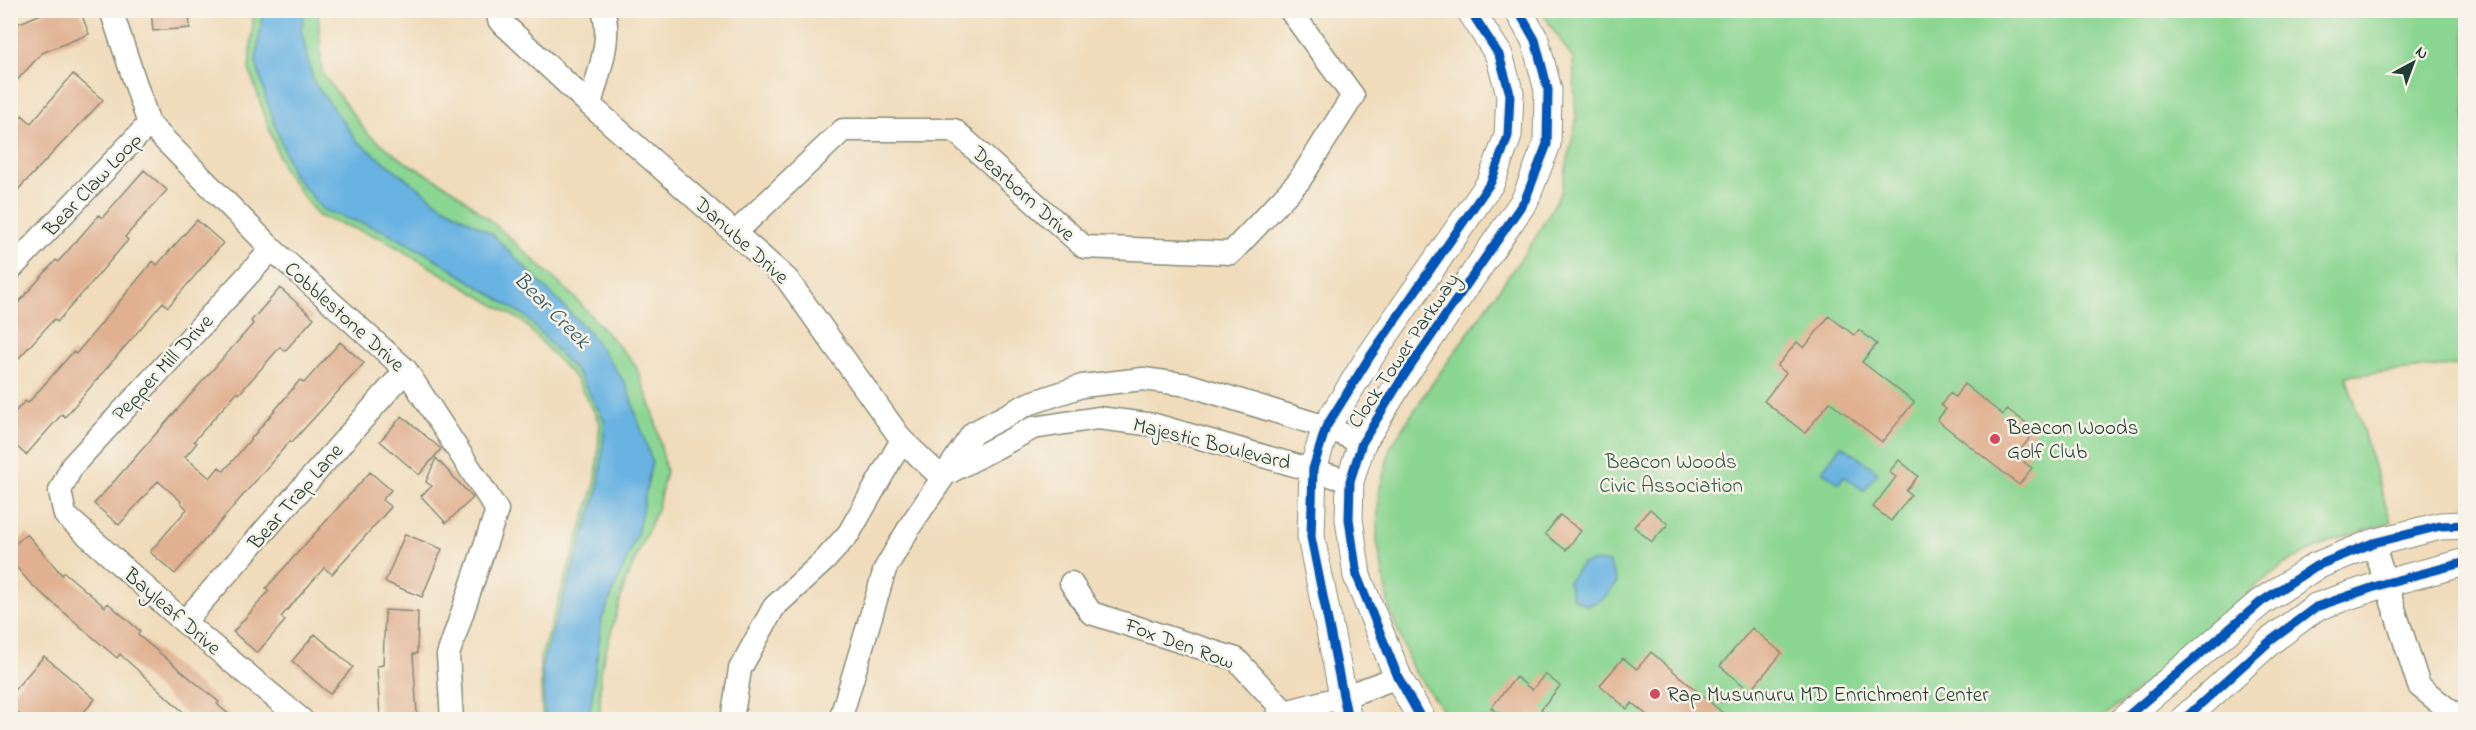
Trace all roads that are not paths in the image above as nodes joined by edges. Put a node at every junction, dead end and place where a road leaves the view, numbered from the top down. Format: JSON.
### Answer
{"nodes":[{"id":1,"x":111,"y":10,"type":"edge"},
{"id":2,"x":503,"y":10,"type":"edge"},
{"id":3,"x":603,"y":10,"type":"edge"},
{"id":4,"x":1290,"y":10,"type":"edge"},
{"id":5,"x":1470,"y":10,"type":"edge"},
{"id":6,"x":1518,"y":10,"type":"edge"},
{"id":7,"x":590,"y":105,"type":"junction"},
{"id":8,"x":149,"y":124,"type":"junction"},
{"id":9,"x":735,"y":232,"type":"junction"},
{"id":10,"x":272,"y":249,"type":"junction"},
{"id":11,"x":10,"y":270,"type":"edge"},
{"id":12,"x":406,"y":370,"type":"junction"},
{"id":13,"x":1326,"y":427,"type":"junction"},
{"id":14,"x":902,"y":440,"type":"junction"},
{"id":15,"x":1362,"y":443,"type":"junction"},
{"id":16,"x":1313,"y":469,"type":"junction"},
{"id":17,"x":941,"y":477,"type":"junction"},
{"id":18,"x":1350,"y":481,"type":"junction"},
{"id":19,"x":60,"y":491,"type":"joint"},
{"id":20,"x":2466,"y":525,"type":"edge"},
{"id":21,"x":2373,"y":543,"type":"junction"},
{"id":22,"x":2466,"y":562,"type":"edge"},
{"id":23,"x":1071,"y":583,"type":"dead end"},
{"id":24,"x":2386,"y":583,"type":"junction"},
{"id":25,"x":184,"y":622,"type":"junction"},
{"id":26,"x":1398,"y":677,"type":"junction"},
{"id":27,"x":1345,"y":708,"type":"edge"},
{"id":28,"x":1279,"y":716,"type":"edge"},
{"id":29,"x":2466,"y":718,"type":"edge"},
{"id":30,"x":302,"y":720,"type":"edge"},
{"id":31,"x":452,"y":720,"type":"edge"},
{"id":32,"x":732,"y":720,"type":"edge"},
{"id":33,"x":840,"y":720,"type":"edge"},
{"id":34,"x":1422,"y":720,"type":"edge"},
{"id":35,"x":2123,"y":720,"type":"edge"},
{"id":36,"x":2183,"y":720,"type":"edge"}],
"edges":[{"from":1,"to":8,"type":"street","name":"Cobblestone Drive"},
{"from":2,"to":7,"type":"street","name":"Danube Drive"},
{"from":3,"to":7,"type":"street"},
{"from":4,"to":9,"type":"street","name":"Dearborn Drive"},
{"from":5,"to":13,"type":"street","name":"Clock Tower Parkway"},
{"from":6,"to":15,"type":"street","name":"Clock Tower Parkway"},
{"from":7,"to":9,"type":"street","name":"Danube Drive"},
{"from":8,"to":10,"type":"street","name":"Cobblestone Drive"},
{"from":8,"to":11,"type":"street","name":"Bear Claw Loop"},
{"from":9,"to":14,"type":"street","name":"Danube Drive"},
{"from":10,"to":12,"type":"street","name":"Cobblestone Drive"},
{"from":10,"to":19,"type":"street","name":"Pepper Mill Drive"},
{"from":12,"to":25,"type":"street","name":"Bear Trap Lane"},
{"from":12,"to":31,"type":"street","name":"Cobblestone Drive"},
{"from":13,"to":15,"type":"street","name":"Majestic Boulevard"},
{"from":13,"to":16,"type":"street","name":"Clock Tower Parkway"},
{"from":13,"to":17,"type":"street","name":"Majestic Boulevard"},
{"from":14,"to":17,"type":"street","name":"Danube Drive"},
{"from":14,"to":32,"type":"street"},
{"from":15,"to":18,"type":"street","name":"Clock Tower Parkway"},
{"from":16,"to":17,"type":"street","name":"Majestic Boulevard"},
{"from":16,"to":18,"type":"street","name":"Majestic Boulevard"},
{"from":16,"to":27,"type":"street","name":"Clock Tower Parkway"},
{"from":17,"to":33,"type":"street","name":"Majestic Boulevard"},
{"from":18,"to":26,"type":"street","name":"Clock Tower Parkway"},
{"from":19,"to":25,"type":"street","name":"Bayleaf Drive"},
{"from":20,"to":21,"type":"street"},
{"from":21,"to":24,"type":"street"},
{"from":21,"to":35,"type":"street"},
{"from":22,"to":24,"type":"street"},
{"from":23,"to":28,"type":"street","name":"Fox Den Row"},
{"from":24,"to":29,"type":"street"},
{"from":24,"to":36,"type":"street"},
{"from":25,"to":30,"type":"street","name":"Bayleaf Drive"},
{"from":26,"to":27,"type":"street"},
{"from":26,"to":34,"type":"street","name":"Clock Tower Parkway"},
{"from":27,"to":28,"type":"street"}]}
